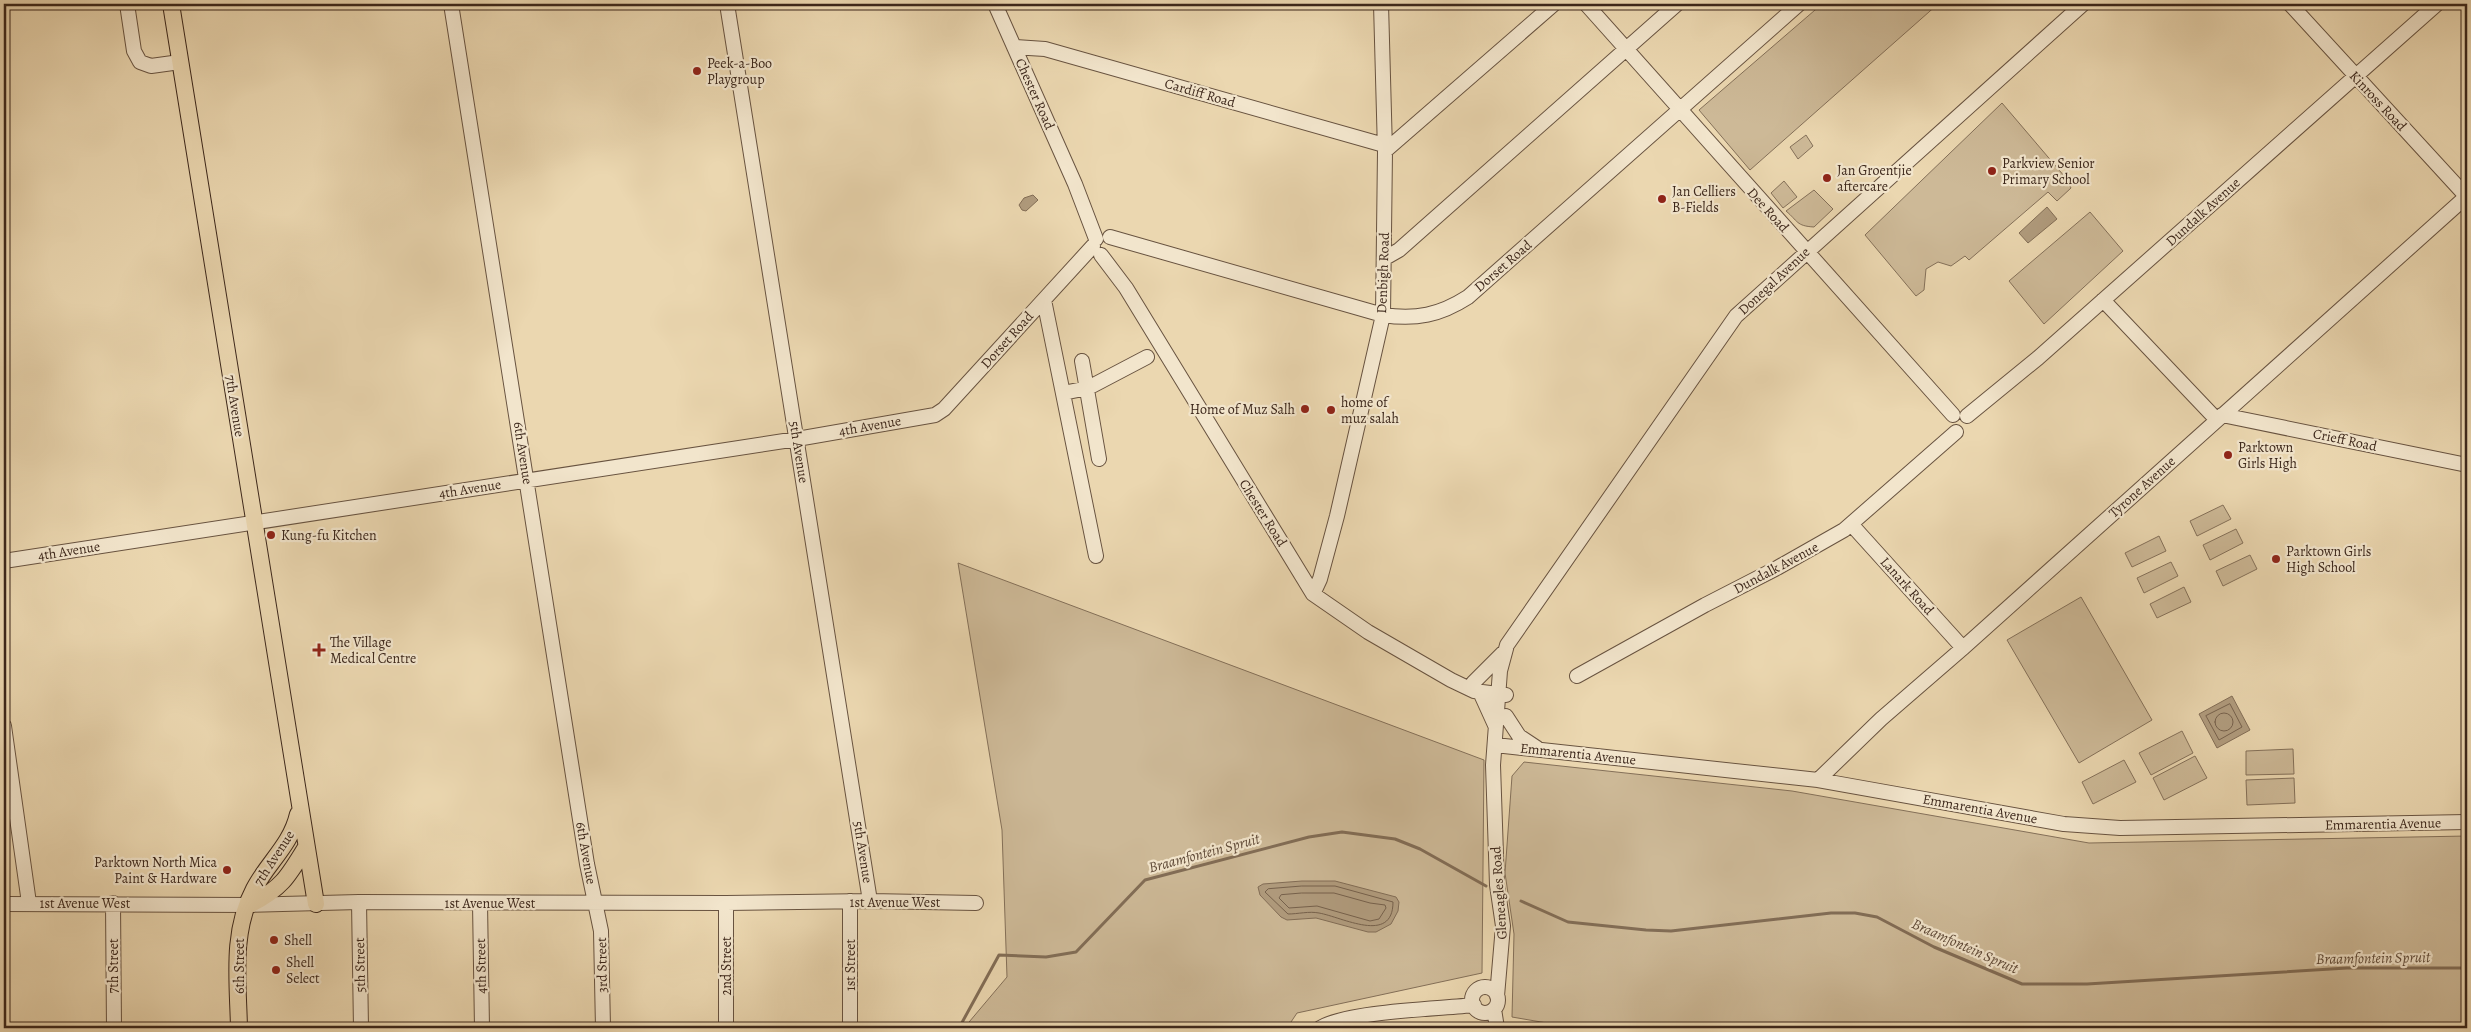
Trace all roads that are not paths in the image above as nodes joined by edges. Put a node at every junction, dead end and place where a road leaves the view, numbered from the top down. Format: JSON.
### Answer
{"nodes":[{"id":1,"x":127,"y":4,"type":"edge"},
{"id":2,"x":171,"y":4,"type":"edge"},
{"id":3,"x":451,"y":4,"type":"edge"},
{"id":4,"x":727,"y":4,"type":"edge"},
{"id":5,"x":995,"y":4,"type":"edge"},
{"id":6,"x":1381,"y":4,"type":"edge"},
{"id":7,"x":1554,"y":4,"type":"edge"},
{"id":8,"x":1586,"y":4,"type":"edge"},
{"id":9,"x":1677,"y":4,"type":"edge"},
{"id":10,"x":1799,"y":4,"type":"edge"},
{"id":11,"x":2083,"y":4,"type":"edge"},
{"id":12,"x":2290,"y":4,"type":"edge"},
{"id":13,"x":2437,"y":4,"type":"edge"},
{"id":14,"x":1014,"y":47,"type":"junction"},
{"id":15,"x":1626,"y":49,"type":"junction"},
{"id":16,"x":180,"y":62,"type":"junction"},
{"id":17,"x":2356,"y":76,"type":"junction"},
{"id":18,"x":1679,"y":110,"type":"junction"},
{"id":19,"x":1384,"y":148,"type":"junction"},
{"id":20,"x":2467,"y":196,"type":"edge"},
{"id":21,"x":1103,"y":245,"type":"junction"},
{"id":22,"x":1806,"y":252,"type":"junction"},
{"id":23,"x":1385,"y":258,"type":"junction"},
{"id":24,"x":1044,"y":300,"type":"junction"},
{"id":25,"x":2103,"y":300,"type":"junction"},
{"id":26,"x":1383,"y":315,"type":"junction"},
{"id":27,"x":1147,"y":357,"type":"dead end"},
{"id":28,"x":1082,"y":361,"type":"dead end"},
{"id":29,"x":1088,"y":388,"type":"junction"},
{"id":30,"x":1063,"y":393,"type":"junction"},
{"id":31,"x":935,"y":414,"type":"joint"},
{"id":32,"x":1960,"y":416,"type":"junction"},
{"id":33,"x":2220,"y":417,"type":"junction"},
{"id":34,"x":796,"y":439,"type":"junction"},
{"id":35,"x":1099,"y":459,"type":"dead end"},
{"id":36,"x":2467,"y":464,"type":"edge"},
{"id":37,"x":528,"y":480,"type":"junction"},
{"id":38,"x":254,"y":523,"type":"junction"},
{"id":39,"x":1851,"y":524,"type":"junction"},
{"id":40,"x":1096,"y":556,"type":"dead end"},
{"id":41,"x":4,"y":561,"type":"edge"},
{"id":42,"x":1313,"y":594,"type":"junction"},
{"id":43,"x":1511,"y":640,"type":"junction"},
{"id":44,"x":1963,"y":648,"type":"junction"},
{"id":45,"x":1503,"y":653,"type":"junction"},
{"id":46,"x":1577,"y":676,"type":"dead end"},
{"id":47,"x":1477,"y":687,"type":"junction"},
{"id":48,"x":1503,"y":690,"type":"junction"},
{"id":49,"x":1506,"y":716,"type":"junction"},
{"id":50,"x":4,"y":726,"type":"edge"},
{"id":51,"x":1496,"y":728,"type":"junction"},
{"id":52,"x":1499,"y":745,"type":"junction"},
{"id":53,"x":1539,"y":750,"type":"junction"},
{"id":54,"x":1818,"y":780,"type":"junction"},
{"id":55,"x":300,"y":808,"type":"junction"},
{"id":56,"x":2467,"y":822,"type":"edge"},
{"id":57,"x":306,"y":847,"type":"junction"},
{"id":58,"x":870,"y":901,"type":"junction"},
{"id":59,"x":360,"y":902,"type":"junction"},
{"id":60,"x":596,"y":902,"type":"junction"},
{"id":61,"x":850,"y":902,"type":"junction"},
{"id":62,"x":29,"y":903,"type":"junction"},
{"id":63,"x":113,"y":903,"type":"junction"},
{"id":64,"x":480,"y":903,"type":"junction"},
{"id":65,"x":726,"y":903,"type":"junction"},
{"id":66,"x":976,"y":903,"type":"dead end"},
{"id":67,"x":4,"y":904,"type":"edge"},
{"id":68,"x":316,"y":904,"type":"junction"},
{"id":69,"x":249,"y":905,"type":"junction"},
{"id":70,"x":1499,"y":969,"type":"junction"},
{"id":71,"x":1480,"y":988,"type":"junction"},
{"id":72,"x":1495,"y":1002,"type":"junction"},
{"id":73,"x":1474,"y":1005,"type":"junction"},
{"id":74,"x":1335,"y":1025,"type":"edge"},
{"id":75,"x":114,"y":1028,"type":"edge"},
{"id":76,"x":239,"y":1028,"type":"edge"},
{"id":77,"x":361,"y":1028,"type":"edge"},
{"id":78,"x":482,"y":1028,"type":"edge"},
{"id":79,"x":603,"y":1028,"type":"edge"},
{"id":80,"x":726,"y":1028,"type":"edge"},
{"id":81,"x":850,"y":1028,"type":"edge"},
{"id":82,"x":1320,"y":1028,"type":"edge"},
{"id":83,"x":1497,"y":1028,"type":"edge"}],
"edges":[{"from":1,"to":16,"type":"street"},
{"from":2,"to":16,"type":"main road","name":"7th Avenue"},
{"from":3,"to":37,"type":"street","name":"6th Avenue"},
{"from":4,"to":34,"type":"street","name":"5th Avenue"},
{"from":5,"to":14,"type":"street","name":"Chester Road"},
{"from":6,"to":19,"type":"street","name":"Denbigh Road"},
{"from":7,"to":19,"type":"street"},
{"from":8,"to":15,"type":"street","name":"Dee Road"},
{"from":9,"to":15,"type":"street"},
{"from":10,"to":18,"type":"street","name":"Dorset Road"},
{"from":11,"to":22,"type":"street","name":"Donegal Avenue"},
{"from":12,"to":17,"type":"street","name":"Kinross Road"},
{"from":13,"to":17,"type":"street","name":"Dundalk Avenue"},
{"from":14,"to":19,"type":"street","name":"Cardiff Road"},
{"from":14,"to":21,"type":"street","name":"Chester Road"},
{"from":15,"to":18,"type":"street","name":"Dee Road"},
{"from":15,"to":23,"type":"street"},
{"from":16,"to":38,"type":"main road","name":"7th Avenue"},
{"from":17,"to":20,"type":"street","name":"Kinross Road"},
{"from":17,"to":25,"type":"street","name":"Dundalk Avenue"},
{"from":18,"to":22,"type":"street","name":"Dee Road"},
{"from":18,"to":26,"type":"street","name":"Dorset Road"},
{"from":19,"to":23,"type":"street","name":"Denbigh Road"},
{"from":20,"to":33,"type":"street","name":"Tyrone Avenue"},
{"from":21,"to":24,"type":"street","name":"Dorset Road"},
{"from":21,"to":26,"type":"street","name":"Dorset Road"},
{"from":21,"to":42,"type":"street","name":"Chester Road"},
{"from":22,"to":32,"type":"street","name":"Dee Road"},
{"from":22,"to":43,"type":"street","name":"Donegal Avenue"},
{"from":23,"to":26,"type":"street","name":"Denbigh Road"},
{"from":24,"to":30,"type":"street"},
{"from":24,"to":31,"type":"street","name":"Dorset Road"},
{"from":25,"to":32,"type":"street","name":"Dundalk Avenue"},
{"from":25,"to":33,"type":"street"},
{"from":26,"to":42,"type":"street","name":"Denbigh Road"},
{"from":27,"to":29,"type":"street"},
{"from":28,"to":29,"type":"street"},
{"from":29,"to":30,"type":"street"},
{"from":29,"to":35,"type":"street"},
{"from":30,"to":40,"type":"street"},
{"from":31,"to":34,"type":"street","name":"4th Avenue"},
{"from":32,"to":39,"type":"street","name":"Dundalk Avenue"},
{"from":33,"to":36,"type":"street","name":"Crieff Road"},
{"from":33,"to":44,"type":"street","name":"Tyrone Avenue"},
{"from":34,"to":37,"type":"street","name":"4th Avenue"},
{"from":34,"to":58,"type":"street","name":"5th Avenue"},
{"from":37,"to":38,"type":"street","name":"4th Avenue"},
{"from":37,"to":60,"type":"street","name":"6th Avenue"},
{"from":38,"to":41,"type":"street","name":"4th Avenue"},
{"from":38,"to":55,"type":"main road","name":"7th Avenue"},
{"from":39,"to":44,"type":"street","name":"Lanark Road"},
{"from":39,"to":46,"type":"street","name":"Dundalk Avenue"},
{"from":42,"to":47,"type":"street","name":"Chester Road"},
{"from":43,"to":45,"type":"street","name":"Donegal Avenue"},
{"from":43,"to":48,"type":"street","name":"Donegal Avenue"},
{"from":44,"to":54,"type":"street","name":"Tyrone Avenue"},
{"from":45,"to":47,"type":"street"},
{"from":45,"to":48,"type":"street","name":"Donegal Avenue"},
{"from":47,"to":48,"type":"street","name":"Chester Road"},
{"from":47,"to":51,"type":"street"},
{"from":48,"to":49,"type":"street","name":"Gleneagles Road"},
{"from":48,"to":51,"type":"street","name":"Gleneagles Road"},
{"from":49,"to":52,"type":"street","name":"Gleneagles Road"},
{"from":49,"to":53,"type":"street"},
{"from":50,"to":62,"type":"street"},
{"from":51,"to":52,"type":"street","name":"Gleneagles Road"},
{"from":52,"to":53,"type":"street","name":"Emmarentia Avenue"},
{"from":52,"to":70,"type":"street","name":"Gleneagles Road"},
{"from":53,"to":54,"type":"street","name":"Emmarentia Avenue"},
{"from":54,"to":56,"type":"street","name":"Emmarentia Avenue"},
{"from":55,"to":57,"type":"main road","name":"7th Avenue"},
{"from":55,"to":69,"type":"main road","name":"7th Avenue"},
{"from":57,"to":68,"type":"main road"},
{"from":57,"to":69,"type":"main road","name":"7th Avenue"},
{"from":58,"to":61,"type":"street","name":"1st Avenue West"},
{"from":58,"to":66,"type":"street","name":"1st Avenue West"},
{"from":59,"to":64,"type":"street","name":"1st Avenue West"},
{"from":59,"to":68,"type":"street","name":"1st Avenue West"},
{"from":59,"to":77,"type":"street","name":"5th Street"},
{"from":60,"to":64,"type":"street","name":"1st Avenue West"},
{"from":60,"to":65,"type":"street","name":"1st Avenue West"},
{"from":60,"to":79,"type":"street","name":"3rd Street"},
{"from":61,"to":65,"type":"street","name":"1st Avenue West"},
{"from":61,"to":81,"type":"street","name":"1st Street"},
{"from":62,"to":63,"type":"street","name":"1st Avenue West"},
{"from":62,"to":67,"type":"street","name":"1st Avenue West"},
{"from":63,"to":69,"type":"street","name":"1st Avenue West"},
{"from":63,"to":75,"type":"street","name":"7th Street"},
{"from":64,"to":78,"type":"street","name":"4th Street"},
{"from":65,"to":80,"type":"street","name":"2nd Street"},
{"from":68,"to":69,"type":"street","name":"1st Avenue West"},
{"from":69,"to":76,"type":"main road","name":"6th Street"},
{"from":70,"to":71,"type":"street"},
{"from":70,"to":72,"type":"street","name":"Gleneagles Road"},
{"from":71,"to":72,"type":"street"},
{"from":71,"to":73,"type":"street"},
{"from":72,"to":73,"type":"street"},
{"from":72,"to":83,"type":"street","name":"Gleneagles Road"},
{"from":73,"to":74,"type":"street"},
{"from":74,"to":82,"type":"street"}]}
